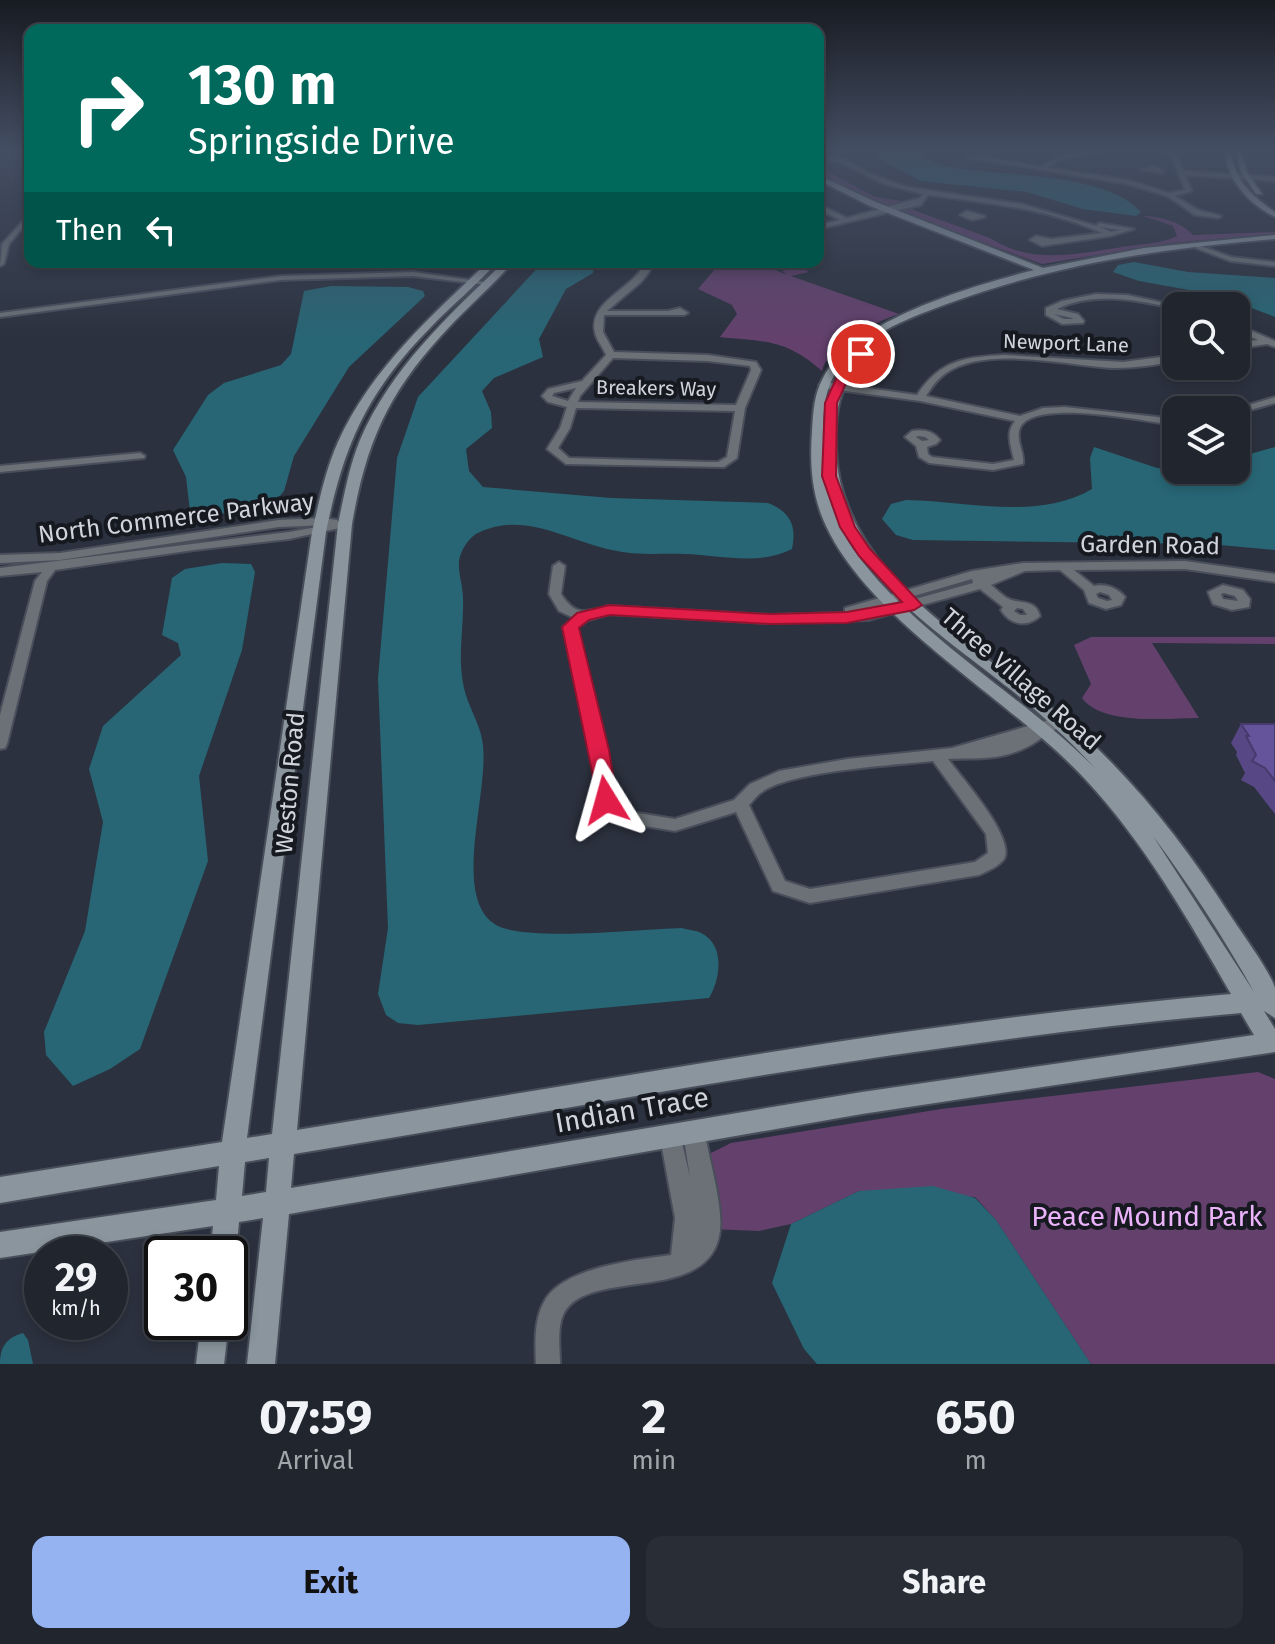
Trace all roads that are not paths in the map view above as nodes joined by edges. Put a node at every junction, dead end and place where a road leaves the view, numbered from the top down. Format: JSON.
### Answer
{"nodes":[{"id":1,"x":835,"y":215,"type":"edge"},
{"id":2,"x":869,"y":215,"type":"edge"},
{"id":3,"x":901,"y":215,"type":"edge"},
{"id":4,"x":1052,"y":215,"type":"edge"},
{"id":5,"x":846,"y":220,"type":"junction"},
{"id":6,"x":24,"y":222,"type":"edge"},
{"id":7,"x":1090,"y":225,"type":"junction"},
{"id":8,"x":824,"y":226,"type":"edge"},
{"id":9,"x":1110,"y":234,"type":"junction"},
{"id":10,"x":1275,"y":239,"type":"edge"},
{"id":11,"x":1053,"y":241,"type":"dead end"},
{"id":12,"x":1181,"y":245,"type":"junction"},
{"id":13,"x":1198,"y":250,"type":"junction"},
{"id":14,"x":0,"y":264,"type":"edge"},
{"id":15,"x":1275,"y":264,"type":"edge"},
{"id":16,"x":487,"y":268,"type":"edge"},
{"id":17,"x":503,"y":268,"type":"edge"},
{"id":18,"x":648,"y":268,"type":"edge"},
{"id":19,"x":1044,"y":271,"type":"junction"},
{"id":20,"x":472,"y":282,"type":"junction"},
{"id":21,"x":488,"y":283,"type":"junction"},
{"id":22,"x":1162,"y":304,"type":"edge"},
{"id":23,"x":1049,"y":310,"type":"dead end"},
{"id":24,"x":601,"y":313,"type":"junction"},
{"id":25,"x":672,"y":313,"type":"dead end"},
{"id":26,"x":0,"y":315,"type":"edge"},
{"id":27,"x":1250,"y":333,"type":"edge"},
{"id":28,"x":1272,"y":342,"type":"edge"},
{"id":29,"x":1250,"y":344,"type":"edge"},
{"id":30,"x":611,"y":355,"type":"junction"},
{"id":31,"x":1162,"y":360,"type":"edge"},
{"id":32,"x":582,"y":384,"type":"junction"},
{"id":33,"x":831,"y":386,"type":"junction"},
{"id":34,"x":920,"y":398,"type":"junction"},
{"id":35,"x":1275,"y":400,"type":"edge"},
{"id":36,"x":571,"y":405,"type":"junction"},
{"id":37,"x":1250,"y":407,"type":"edge"},
{"id":38,"x":740,"y":408,"type":"junction"},
{"id":39,"x":1021,"y":419,"type":"junction"},
{"id":40,"x":1162,"y":420,"type":"edge"},
{"id":41,"x":921,"y":444,"type":"dead end"},
{"id":42,"x":140,"y":456,"type":"dead end"},
{"id":43,"x":0,"y":469,"type":"edge"},
{"id":44,"x":345,"y":524,"type":"junction"},
{"id":45,"x":320,"y":526,"type":"junction"},
{"id":46,"x":62,"y":556,"type":"junction"},
{"id":47,"x":0,"y":559,"type":"edge"},
{"id":48,"x":559,"y":566,"type":"dead end"},
{"id":49,"x":1062,"y":566,"type":"junction"},
{"id":50,"x":1206,"y":566,"type":"junction"},
{"id":51,"x":1023,"y":567,"type":"junction"},
{"id":52,"x":48,"y":569,"type":"junction"},
{"id":53,"x":0,"y":572,"type":"edge"},
{"id":54,"x":970,"y":576,"type":"junction"},
{"id":55,"x":1275,"y":578,"type":"edge"},
{"id":56,"x":981,"y":585,"type":"junction"},
{"id":57,"x":1223,"y":589,"type":"dead end"},
{"id":58,"x":1091,"y":590,"type":"dead end"},
{"id":59,"x":901,"y":602,"type":"junction"},
{"id":60,"x":1010,"y":606,"type":"dead end"},
{"id":61,"x":583,"y":617,"type":"junction"},
{"id":62,"x":1052,"y":725,"type":"junction"},
{"id":63,"x":0,"y":744,"type":"edge"},
{"id":64,"x":945,"y":754,"type":"junction"},
{"id":65,"x":740,"y":804,"type":"junction"},
{"id":66,"x":1247,"y":1002,"type":"junction"},
{"id":67,"x":1274,"y":1003,"type":"edge"},
{"id":68,"x":1274,"y":1044,"type":"edge"},
{"id":69,"x":682,"y":1135,"type":"junction"},
{"id":70,"x":284,"y":1144,"type":"junction"},
{"id":71,"x":233,"y":1153,"type":"junction"},
{"id":72,"x":0,"y":1190,"type":"edge"},
{"id":73,"x":278,"y":1203,"type":"junction"},
{"id":74,"x":227,"y":1211,"type":"junction"},
{"id":75,"x":225,"y":1236,"type":"edge"},
{"id":76,"x":0,"y":1245,"type":"edge"},
{"id":77,"x":213,"y":1340,"type":"edge"},
{"id":78,"x":210,"y":1364,"type":"edge"},
{"id":79,"x":261,"y":1364,"type":"edge"},
{"id":80,"x":548,"y":1364,"type":"edge"}],
"edges":[{"from":1,"to":5,"type":"street"},
{"from":2,"to":5,"type":"street"},
{"from":3,"to":19,"type":"main road"},
{"from":4,"to":7,"type":"street"},
{"from":5,"to":8,"type":"street"},
{"from":6,"to":14,"type":"street"},
{"from":7,"to":9,"type":"street"},
{"from":7,"to":9,"type":"street"},
{"from":9,"to":11,"type":"street"},
{"from":10,"to":12,"type":"main road","name":"Three Village Road"},
{"from":10,"to":13,"type":"main road","name":"Three Village Road"},
{"from":12,"to":13,"type":"main road"},
{"from":12,"to":19,"type":"main road","name":"Three Village Road"},
{"from":13,"to":15,"type":"street"},
{"from":13,"to":19,"type":"main road","name":"Three Village Road"},
{"from":16,"to":20,"type":"main road","name":"Weston Road"},
{"from":17,"to":21,"type":"main road","name":"Weston Road"},
{"from":18,"to":24,"type":"street"},
{"from":19,"to":33,"type":"main road","name":"Three Village Road"},
{"from":20,"to":21,"type":"street"},
{"from":20,"to":26,"type":"street"},
{"from":20,"to":45,"type":"main road","name":"Weston Road"},
{"from":21,"to":44,"type":"main road","name":"Weston Road"},
{"from":22,"to":23,"type":"street"},
{"from":24,"to":25,"type":"street"},
{"from":24,"to":30,"type":"street"},
{"from":27,"to":28,"type":"street"},
{"from":28,"to":29,"type":"street"},
{"from":30,"to":32,"type":"street"},
{"from":30,"to":38,"type":"street"},
{"from":31,"to":34,"type":"street","name":"Newport Lane"},
{"from":32,"to":36,"type":"street"},
{"from":32,"to":36,"type":"street"},
{"from":33,"to":34,"type":"street"},
{"from":33,"to":59,"type":"main road","name":"Three Village Road"},
{"from":34,"to":39,"type":"street"},
{"from":35,"to":37,"type":"street"},
{"from":36,"to":38,"type":"street","name":"Breakers Way"},
{"from":36,"to":38,"type":"street"},
{"from":39,"to":40,"type":"street"},
{"from":39,"to":41,"type":"street"},
{"from":42,"to":43,"type":"street"},
{"from":44,"to":45,"type":"street","name":"North Commerce Parkway"},
{"from":44,"to":70,"type":"main road","name":"Weston Road"},
{"from":45,"to":46,"type":"street","name":"North Commerce Parkway"},
{"from":45,"to":52,"type":"street","name":"North Commerce Parkway"},
{"from":45,"to":71,"type":"main road","name":"Weston Road"},
{"from":46,"to":47,"type":"street","name":"North Commerce Parkway"},
{"from":46,"to":52,"type":"street"},
{"from":48,"to":61,"type":"street"},
{"from":49,"to":50,"type":"street","name":"Garden Road"},
{"from":49,"to":51,"type":"street","name":"Garden Road"},
{"from":49,"to":58,"type":"street"},
{"from":50,"to":55,"type":"street","name":"Garden Road"},
{"from":50,"to":57,"type":"street"},
{"from":51,"to":54,"type":"street","name":"Garden Road"},
{"from":51,"to":56,"type":"street","name":"Garden Road"},
{"from":52,"to":53,"type":"street","name":"North Commerce Parkway"},
{"from":52,"to":63,"type":"street"},
{"from":54,"to":56,"type":"street"},
{"from":54,"to":59,"type":"street","name":"Garden Road"},
{"from":56,"to":59,"type":"street","name":"Garden Road"},
{"from":56,"to":60,"type":"street"},
{"from":59,"to":61,"type":"street"},
{"from":59,"to":62,"type":"main road","name":"Three Village Road"},
{"from":61,"to":65,"type":"street"},
{"from":62,"to":64,"type":"street"},
{"from":62,"to":66,"type":"main road","name":"Three Village Road"},
{"from":62,"to":67,"type":"main road","name":"Three Village Road"},
{"from":64,"to":65,"type":"street"},
{"from":64,"to":65,"type":"street"},
{"from":66,"to":67,"type":"main road","name":"Indian Trace"},
{"from":66,"to":68,"type":"main road","name":"Three Village Road"},
{"from":66,"to":70,"type":"main road","name":"Indian Trace"},
{"from":68,"to":69,"type":"main road","name":"Indian Trace"},
{"from":69,"to":73,"type":"main road","name":"Indian Trace"},
{"from":69,"to":80,"type":"street"},
{"from":70,"to":71,"type":"main road","name":"Indian Trace"},
{"from":70,"to":73,"type":"main road","name":"Weston Road"},
{"from":71,"to":72,"type":"main road","name":"Indian Trace"},
{"from":71,"to":74,"type":"main road","name":"Weston Road"},
{"from":73,"to":74,"type":"main road","name":"Indian Trace"},
{"from":73,"to":79,"type":"main road","name":"Weston Road"},
{"from":74,"to":75,"type":"main road","name":"Weston Road"},
{"from":74,"to":76,"type":"main road","name":"Indian Trace"},
{"from":77,"to":78,"type":"main road"}]}
